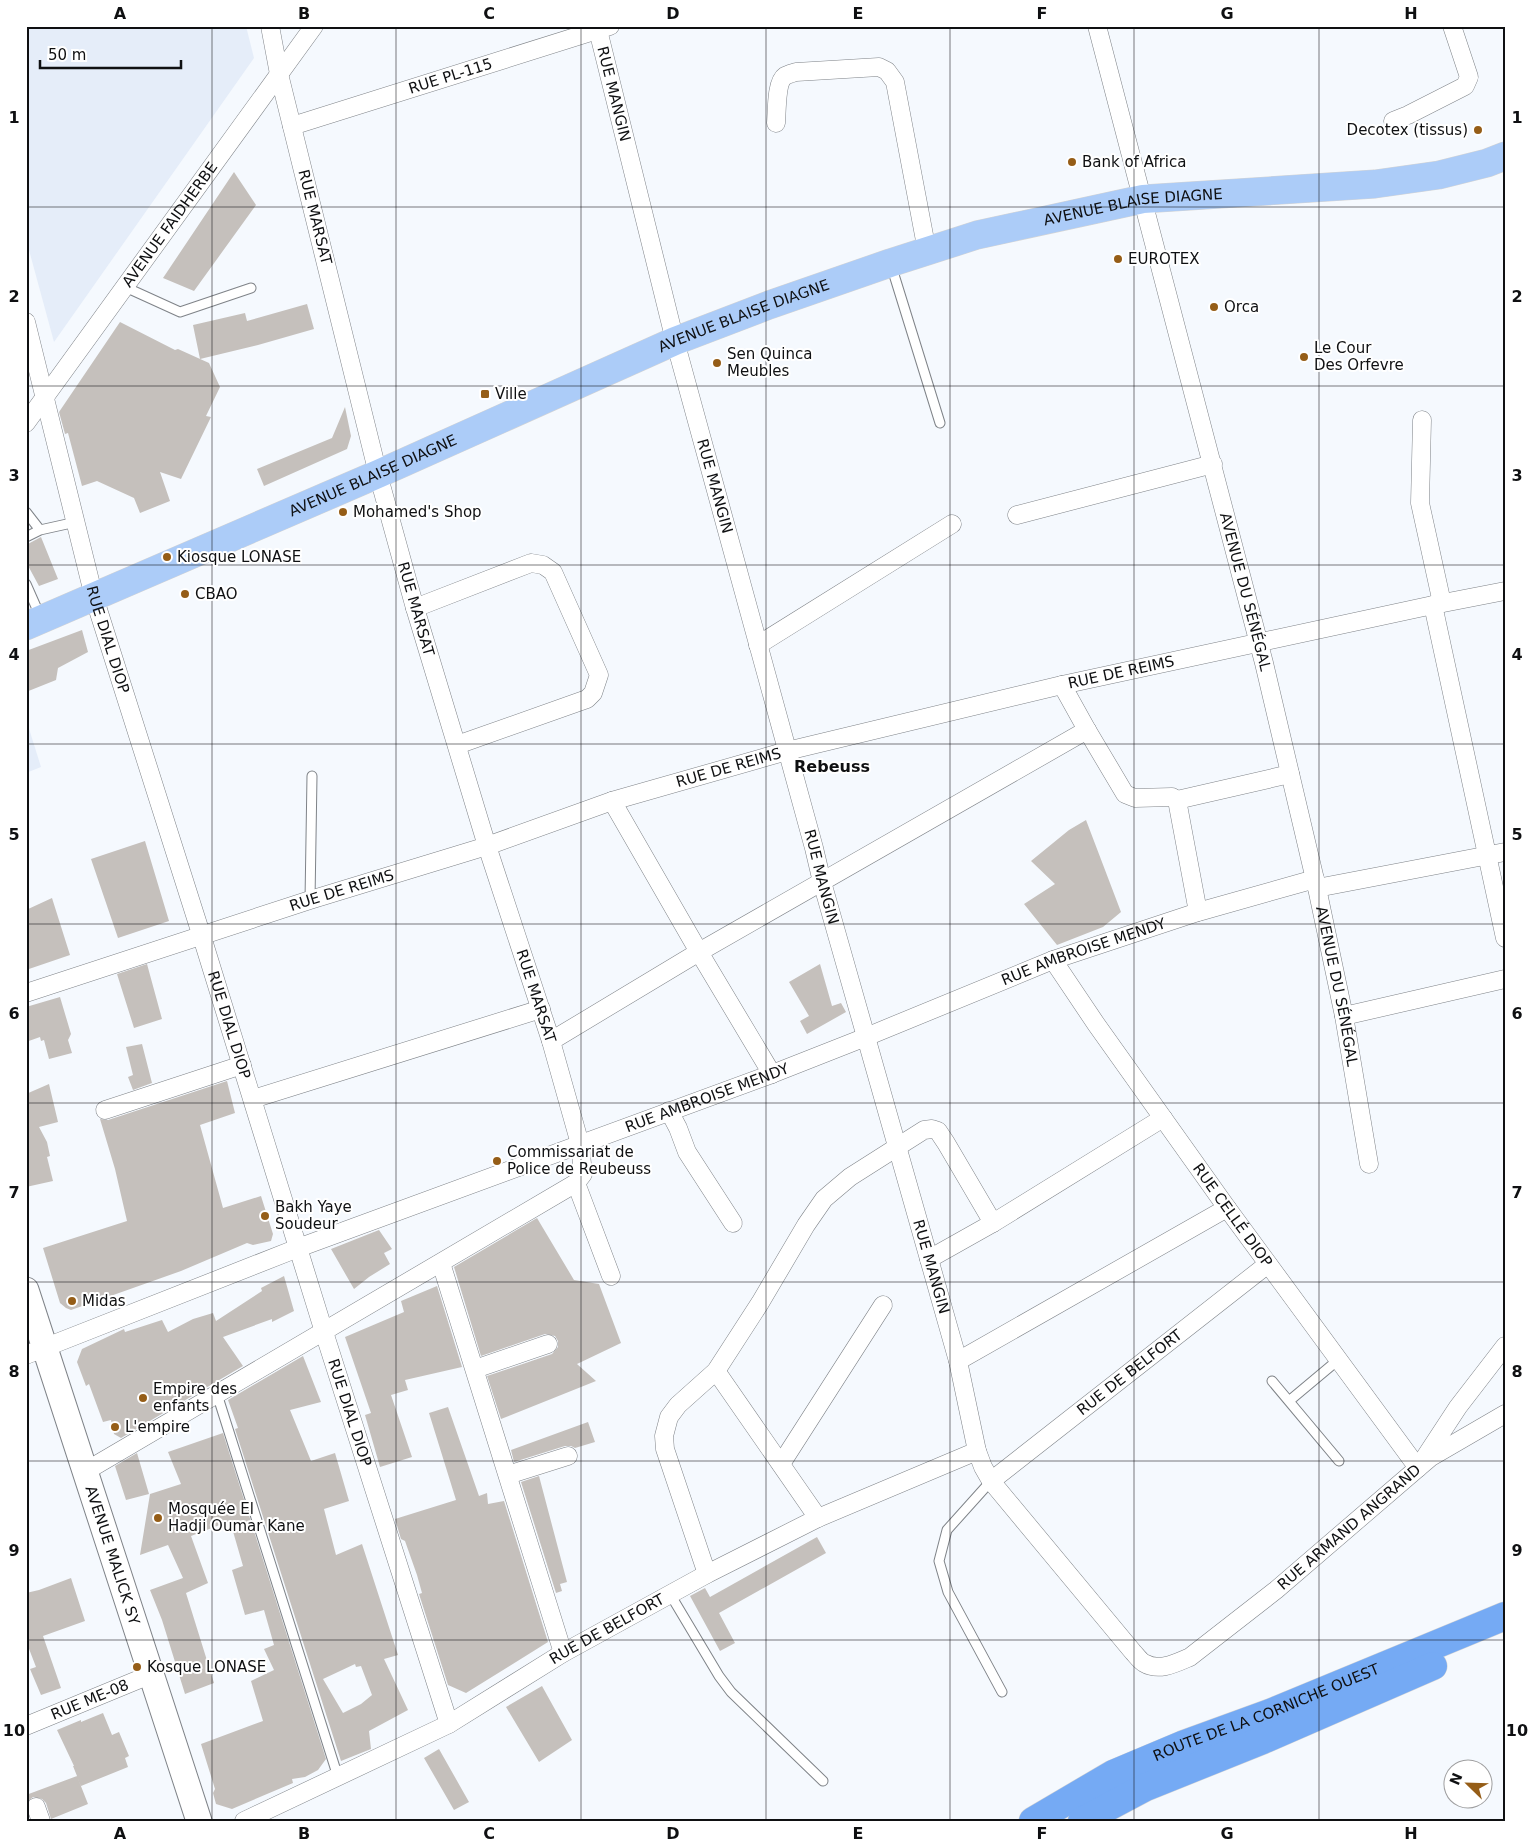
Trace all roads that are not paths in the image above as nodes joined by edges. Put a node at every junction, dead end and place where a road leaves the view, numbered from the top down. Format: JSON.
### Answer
{"nodes":[{"id":1,"x":270,"y":26,"type":"edge"},
{"id":2,"x":314,"y":26,"type":"edge"},
{"id":3,"x":1097,"y":26,"type":"edge"},
{"id":4,"x":1452,"y":26,"type":"edge"},
{"id":5,"x":601,"y":27,"type":"edge"},
{"id":6,"x":279,"y":74,"type":"junction"},
{"id":7,"x":1392,"y":121,"type":"dead end"},
{"id":8,"x":776,"y":123,"type":"dead end"},
{"id":9,"x":292,"y":126,"type":"junction"},
{"id":10,"x":1505,"y":156,"type":"edge"},
{"id":11,"x":1143,"y":199,"type":"junction"},
{"id":12,"x":927,"y":251,"type":"junction"},
{"id":13,"x":890,"y":263,"type":"junction"},
{"id":14,"x":125,"y":287,"type":"junction"},
{"id":15,"x":251,"y":288,"type":"dead end"},
{"id":16,"x":26,"y":322,"type":"edge"},
{"id":17,"x":675,"y":342,"type":"junction"},
{"id":18,"x":45,"y":398,"type":"junction"},
{"id":19,"x":1422,"y":420,"type":"dead end"},
{"id":20,"x":26,"y":423,"type":"edge"},
{"id":21,"x":940,"y":423,"type":"dead end"},
{"id":22,"x":1213,"y":464,"type":"junction"},
{"id":23,"x":378,"y":474,"type":"junction"},
{"id":24,"x":26,"y":512,"type":"edge"},
{"id":25,"x":1017,"y":515,"type":"dead end"},
{"id":26,"x":76,"y":522,"type":"junction"},
{"id":27,"x":952,"y":524,"type":"dead end"},
{"id":28,"x":40,"y":530,"type":"junction"},
{"id":29,"x":26,"y":537,"type":"edge"},
{"id":30,"x":26,"y":584,"type":"edge"},
{"id":31,"x":1505,"y":591,"type":"edge"},
{"id":32,"x":94,"y":598,"type":"junction"},
{"id":33,"x":1437,"y":604,"type":"junction"},
{"id":34,"x":415,"y":608,"type":"junction"},
{"id":35,"x":34,"y":623,"type":"edge"},
{"id":36,"x":1260,"y":643,"type":"junction"},
{"id":37,"x":758,"y":645,"type":"junction"},
{"id":38,"x":1062,"y":685,"type":"junction"},
{"id":39,"x":1087,"y":730,"type":"junction"},
{"id":40,"x":457,"y":744,"type":"junction"},
{"id":41,"x":787,"y":751,"type":"junction"},
{"id":42,"x":1290,"y":774,"type":"junction"},
{"id":43,"x":312,"y":776,"type":"dead end"},
{"id":44,"x":1177,"y":800,"type":"junction"},
{"id":45,"x":612,"y":802,"type":"junction"},
{"id":46,"x":487,"y":846,"type":"junction"},
{"id":47,"x":1505,"y":852,"type":"edge"},
{"id":48,"x":1486,"y":855,"type":"junction"},
{"id":49,"x":822,"y":882,"type":"junction"},
{"id":50,"x":1316,"y":884,"type":"junction"},
{"id":51,"x":310,"y":900,"type":"junction"},
{"id":52,"x":1198,"y":912,"type":"junction"},
{"id":53,"x":202,"y":936,"type":"junction"},
{"id":54,"x":1505,"y":938,"type":"edge"},
{"id":55,"x":699,"y":952,"type":"junction"},
{"id":56,"x":1052,"y":960,"type":"junction"},
{"id":57,"x":1505,"y":979,"type":"edge"},
{"id":58,"x":26,"y":993,"type":"edge"},
{"id":59,"x":541,"y":1009,"type":"junction"},
{"id":60,"x":1344,"y":1016,"type":"junction"},
{"id":61,"x":866,"y":1037,"type":"junction"},
{"id":62,"x":551,"y":1041,"type":"junction"},
{"id":63,"x":242,"y":1065,"type":"junction"},
{"id":64,"x":772,"y":1074,"type":"junction"},
{"id":65,"x":252,"y":1099,"type":"junction"},
{"id":66,"x":105,"y":1110,"type":"dead end"},
{"id":67,"x":669,"y":1111,"type":"junction"},
{"id":68,"x":1163,"y":1118,"type":"junction"},
{"id":69,"x":580,"y":1144,"type":"junction"},
{"id":70,"x":896,"y":1147,"type":"junction"},
{"id":71,"x":1369,"y":1164,"type":"dead end"},
{"id":72,"x":576,"y":1183,"type":"junction"},
{"id":73,"x":1227,"y":1208,"type":"junction"},
{"id":74,"x":733,"y":1223,"type":"dead end"},
{"id":75,"x":993,"y":1223,"type":"junction"},
{"id":76,"x":298,"y":1248,"type":"junction"},
{"id":77,"x":929,"y":1259,"type":"junction"},
{"id":78,"x":441,"y":1263,"type":"junction"},
{"id":79,"x":1268,"y":1264,"type":"junction"},
{"id":80,"x":611,"y":1276,"type":"dead end"},
{"id":81,"x":26,"y":1290,"type":"edge"},
{"id":82,"x":883,"y":1305,"type":"dead end"},
{"id":83,"x":324,"y":1332,"type":"junction"},
{"id":84,"x":548,"y":1344,"type":"dead end"},
{"id":85,"x":1505,"y":1346,"type":"edge"},
{"id":86,"x":36,"y":1351,"type":"edge"},
{"id":87,"x":1338,"y":1360,"type":"junction"},
{"id":88,"x":958,"y":1361,"type":"junction"},
{"id":89,"x":475,"y":1369,"type":"junction"},
{"id":90,"x":716,"y":1371,"type":"junction"},
{"id":91,"x":1272,"y":1381,"type":"dead end"},
{"id":92,"x":217,"y":1394,"type":"junction"},
{"id":93,"x":1289,"y":1401,"type":"junction"},
{"id":94,"x":1505,"y":1414,"type":"edge"},
{"id":95,"x":977,"y":1451,"type":"junction"},
{"id":96,"x":568,"y":1456,"type":"dead end"},
{"id":97,"x":1339,"y":1461,"type":"dead end"},
{"id":98,"x":781,"y":1464,"type":"junction"},
{"id":99,"x":1418,"y":1468,"type":"junction"},
{"id":100,"x":86,"y":1471,"type":"junction"},
{"id":101,"x":508,"y":1475,"type":"junction"},
{"id":102,"x":991,"y":1481,"type":"junction"},
{"id":103,"x":818,"y":1518,"type":"junction"},
{"id":104,"x":707,"y":1574,"type":"junction"},
{"id":105,"x":670,"y":1594,"type":"junction"},
{"id":106,"x":1505,"y":1616,"type":"edge"},
{"id":107,"x":1505,"y":1635,"type":"edge"},
{"id":108,"x":563,"y":1652,"type":"junction"},
{"id":109,"x":1158,"y":1667,"type":"joint"},
{"id":110,"x":152,"y":1674,"type":"junction"},
{"id":111,"x":1002,"y":1692,"type":"dead end"},
{"id":112,"x":449,"y":1724,"type":"junction"},
{"id":113,"x":26,"y":1726,"type":"edge"},
{"id":114,"x":338,"y":1776,"type":"junction"},
{"id":115,"x":822,"y":1781,"type":"dead end"},
{"id":116,"x":199,"y":1821,"type":"edge"},
{"id":117,"x":244,"y":1821,"type":"edge"},
{"id":118,"x":1033,"y":1821,"type":"edge"},
{"id":119,"x":1082,"y":1821,"type":"edge"}],
"edges":[{"from":1,"to":6,"type":"street","name":"RUE MARSAT"},
{"from":2,"to":6,"type":"street","name":"AVENUE FAIDHERBE"},
{"from":3,"to":11,"type":"street","name":"AVENUE DU SÉNÉGAL"},
{"from":4,"to":7,"type":"street"},
{"from":5,"to":9,"type":"street","name":"RUE PL-115"},
{"from":5,"to":17,"type":"street","name":"RUE MANGIN"},
{"from":6,"to":9,"type":"street","name":"RUE MARSAT"},
{"from":6,"to":14,"type":"street","name":"AVENUE FAIDHERBE"},
{"from":8,"to":12,"type":"street"},
{"from":9,"to":23,"type":"street","name":"RUE MARSAT"},
{"from":10,"to":11,"type":"main road","name":"AVENUE BLAISE DIAGNE"},
{"from":11,"to":12,"type":"main road","name":"AVENUE BLAISE DIAGNE"},
{"from":11,"to":22,"type":"street","name":"AVENUE DU SÉNÉGAL"},
{"from":12,"to":13,"type":"main road","name":"AVENUE BLAISE DIAGNE"},
{"from":13,"to":17,"type":"main road","name":"AVENUE BLAISE DIAGNE"},
{"from":13,"to":21,"type":"lane"},
{"from":14,"to":15,"type":"lane"},
{"from":14,"to":18,"type":"street","name":"AVENUE FAIDHERBE"},
{"from":16,"to":18,"type":"street","name":"RUE DIAL DIOP"},
{"from":17,"to":23,"type":"main road","name":"AVENUE BLAISE DIAGNE"},
{"from":17,"to":37,"type":"street","name":"RUE MANGIN"},
{"from":18,"to":20,"type":"street","name":"AVENUE FAIDHERBE"},
{"from":18,"to":26,"type":"street","name":"RUE DIAL DIOP"},
{"from":19,"to":33,"type":"street"},
{"from":22,"to":25,"type":"street"},
{"from":22,"to":36,"type":"street","name":"AVENUE DU SÉNÉGAL"},
{"from":23,"to":32,"type":"main road","name":"AVENUE BLAISE DIAGNE"},
{"from":23,"to":34,"type":"street","name":"RUE MARSAT"},
{"from":24,"to":28,"type":"lane"},
{"from":26,"to":28,"type":"lane"},
{"from":26,"to":32,"type":"street","name":"RUE DIAL DIOP"},
{"from":27,"to":37,"type":"street"},
{"from":28,"to":29,"type":"lane"},
{"from":30,"to":35,"type":"lane"},
{"from":31,"to":33,"type":"street","name":"RUE DE REIMS"},
{"from":32,"to":35,"type":"main road","name":"AVENUE BLAISE DIAGNE"},
{"from":32,"to":53,"type":"street","name":"RUE DIAL DIOP"},
{"from":33,"to":36,"type":"street","name":"RUE DE REIMS"},
{"from":33,"to":48,"type":"street"},
{"from":34,"to":40,"type":"street","name":"RUE MARSAT"},
{"from":34,"to":40,"type":"street"},
{"from":36,"to":38,"type":"street","name":"RUE DE REIMS"},
{"from":36,"to":42,"type":"street","name":"AVENUE DU SÉNÉGAL"},
{"from":37,"to":41,"type":"street","name":"RUE MANGIN"},
{"from":38,"to":39,"type":"street"},
{"from":38,"to":41,"type":"street","name":"RUE DE REIMS"},
{"from":39,"to":44,"type":"street"},
{"from":39,"to":49,"type":"street"},
{"from":40,"to":46,"type":"street","name":"RUE MARSAT"},
{"from":41,"to":45,"type":"street","name":"RUE DE REIMS"},
{"from":41,"to":49,"type":"street","name":"RUE MANGIN"},
{"from":42,"to":44,"type":"street"},
{"from":42,"to":50,"type":"street","name":"AVENUE DU SÉNÉGAL"},
{"from":43,"to":51,"type":"lane"},
{"from":44,"to":52,"type":"street"},
{"from":45,"to":46,"type":"street","name":"RUE DE REIMS"},
{"from":45,"to":55,"type":"street"},
{"from":46,"to":51,"type":"street","name":"RUE DE REIMS"},
{"from":46,"to":59,"type":"street","name":"RUE MARSAT"},
{"from":47,"to":48,"type":"street","name":"RUE AMBROISE MENDY"},
{"from":48,"to":50,"type":"street","name":"RUE AMBROISE MENDY"},
{"from":48,"to":54,"type":"street"},
{"from":49,"to":55,"type":"street"},
{"from":49,"to":61,"type":"street","name":"RUE MANGIN"},
{"from":50,"to":52,"type":"street","name":"RUE AMBROISE MENDY"},
{"from":50,"to":60,"type":"street","name":"AVENUE DU SÉNÉGAL"},
{"from":51,"to":53,"type":"street","name":"RUE DE REIMS"},
{"from":52,"to":56,"type":"street","name":"RUE AMBROISE MENDY"},
{"from":53,"to":58,"type":"street","name":"RUE DE REIMS"},
{"from":53,"to":63,"type":"street","name":"RUE DIAL DIOP"},
{"from":55,"to":62,"type":"street"},
{"from":55,"to":64,"type":"street"},
{"from":56,"to":61,"type":"street","name":"RUE AMBROISE MENDY"},
{"from":56,"to":68,"type":"street","name":"RUE CELLÉ DIOP"},
{"from":57,"to":60,"type":"street"},
{"from":59,"to":62,"type":"street","name":"RUE MARSAT"},
{"from":59,"to":65,"type":"street"},
{"from":60,"to":71,"type":"street","name":"AVENUE DU SÉNÉGAL"},
{"from":61,"to":64,"type":"street","name":"RUE AMBROISE MENDY"},
{"from":61,"to":70,"type":"street","name":"RUE MANGIN"},
{"from":62,"to":69,"type":"street","name":"RUE MARSAT"},
{"from":63,"to":65,"type":"street","name":"RUE DIAL DIOP"},
{"from":63,"to":66,"type":"street"},
{"from":64,"to":67,"type":"street","name":"RUE AMBROISE MENDY"},
{"from":65,"to":76,"type":"street","name":"RUE DIAL DIOP"},
{"from":67,"to":69,"type":"street","name":"RUE AMBROISE MENDY"},
{"from":67,"to":74,"type":"street"},
{"from":68,"to":73,"type":"street","name":"RUE CELLÉ DIOP"},
{"from":68,"to":75,"type":"street"},
{"from":69,"to":72,"type":"street","name":"RUE MARSAT"},
{"from":69,"to":76,"type":"street","name":"RUE AMBROISE MENDY"},
{"from":70,"to":75,"type":"street"},
{"from":70,"to":77,"type":"street","name":"RUE MANGIN"},
{"from":70,"to":90,"type":"street"},
{"from":72,"to":78,"type":"street"},
{"from":72,"to":80,"type":"street"},
{"from":73,"to":79,"type":"street","name":"RUE CELLÉ DIOP"},
{"from":73,"to":88,"type":"street"},
{"from":75,"to":77,"type":"street"},
{"from":76,"to":83,"type":"street","name":"RUE DIAL DIOP"},
{"from":76,"to":86,"type":"street","name":"RUE AMBROISE MENDY"},
{"from":77,"to":88,"type":"street","name":"RUE MANGIN"},
{"from":78,"to":83,"type":"street"},
{"from":78,"to":89,"type":"street"},
{"from":79,"to":87,"type":"street","name":"RUE CELLÉ DIOP"},
{"from":79,"to":102,"type":"street","name":"RUE DE BELFORT"},
{"from":81,"to":86,"type":"main road","name":"AVENUE MALICK SY"},
{"from":82,"to":98,"type":"street"},
{"from":83,"to":92,"type":"street"},
{"from":83,"to":112,"type":"street","name":"RUE DIAL DIOP"},
{"from":84,"to":89,"type":"street"},
{"from":85,"to":99,"type":"street","name":"RUE ARMAND ANGRAND"},
{"from":86,"to":100,"type":"main road","name":"AVENUE MALICK SY"},
{"from":87,"to":93,"type":"lane"},
{"from":87,"to":99,"type":"street","name":"RUE CELLÉ DIOP"},
{"from":88,"to":95,"type":"street","name":"RUE MANGIN"},
{"from":89,"to":101,"type":"street"},
{"from":90,"to":98,"type":"street"},
{"from":90,"to":104,"type":"street"},
{"from":91,"to":93,"type":"lane"},
{"from":92,"to":100,"type":"street"},
{"from":92,"to":114,"type":"lane"},
{"from":93,"to":97,"type":"lane"},
{"from":94,"to":99,"type":"street"},
{"from":95,"to":102,"type":"street","name":"RUE MANGIN"},
{"from":95,"to":103,"type":"street","name":"RUE DE BELFORT"},
{"from":96,"to":101,"type":"street"},
{"from":98,"to":103,"type":"street"},
{"from":99,"to":109,"type":"street","name":"RUE ARMAND ANGRAND"},
{"from":100,"to":110,"type":"main road","name":"AVENUE MALICK SY"},
{"from":101,"to":108,"type":"street"},
{"from":102,"to":109,"type":"street","name":"RUE MANGIN"},
{"from":102,"to":111,"type":"lane"},
{"from":103,"to":104,"type":"street","name":"RUE DE BELFORT"},
{"from":104,"to":105,"type":"street","name":"RUE DE BELFORT"},
{"from":105,"to":108,"type":"street","name":"RUE DE BELFORT"},
{"from":105,"to":115,"type":"lane"},
{"from":106,"to":118,"type":"highway","name":"ROUTE DE LA CORNICHE OUEST"},
{"from":107,"to":119,"type":"highway","name":"ROUTE DE LA CORNICHE OUEST"},
{"from":108,"to":112,"type":"street","name":"RUE DE BELFORT"},
{"from":110,"to":113,"type":"street","name":"RUE ME-08"},
{"from":110,"to":116,"type":"main road","name":"AVENUE MALICK SY"},
{"from":112,"to":114,"type":"street","name":"RUE DE BELFORT"},
{"from":114,"to":117,"type":"street","name":"RUE DE BELFORT"}]}
